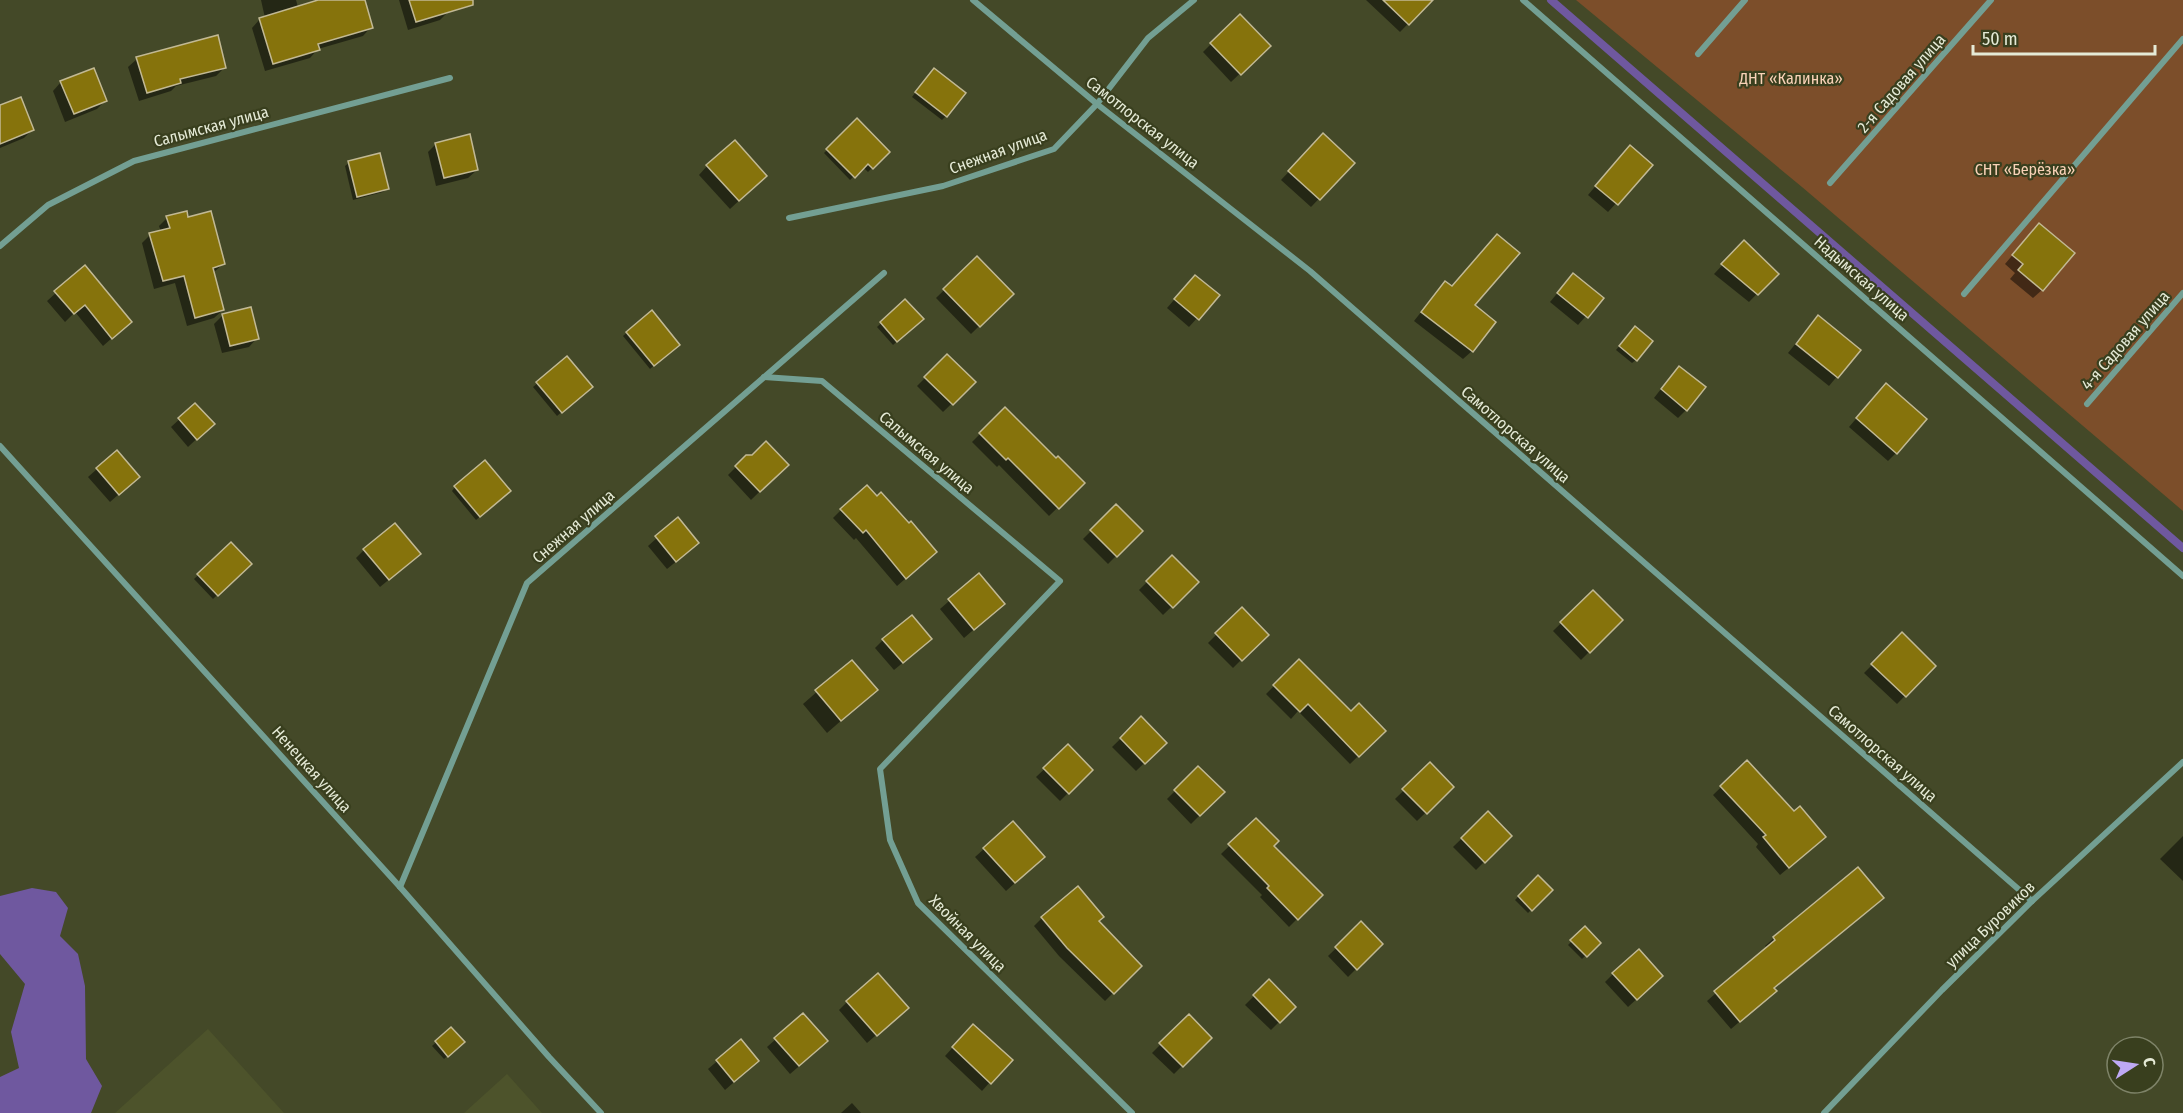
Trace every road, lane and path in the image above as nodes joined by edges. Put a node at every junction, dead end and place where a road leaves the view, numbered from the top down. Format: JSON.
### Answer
{"nodes":[{"id":1,"x":973,"y":0,"type":"edge"},
{"id":2,"x":1194,"y":0,"type":"edge"},
{"id":3,"x":1523,"y":0,"type":"edge"},
{"id":4,"x":1745,"y":0,"type":"edge"},
{"id":5,"x":1991,"y":0,"type":"edge"},
{"id":6,"x":2183,"y":39,"type":"edge"},
{"id":7,"x":1698,"y":54,"type":"dead end"},
{"id":8,"x":450,"y":78,"type":"dead end"},
{"id":9,"x":1096,"y":104,"type":"junction"},
{"id":10,"x":1830,"y":183,"type":"dead end"},
{"id":11,"x":789,"y":218,"type":"dead end"},
{"id":12,"x":0,"y":246,"type":"edge"},
{"id":13,"x":884,"y":273,"type":"dead end"},
{"id":14,"x":2183,"y":293,"type":"edge"},
{"id":15,"x":1964,"y":294,"type":"dead end"},
{"id":16,"x":764,"y":377,"type":"junction"},
{"id":17,"x":2088,"y":404,"type":"dead end"},
{"id":18,"x":0,"y":446,"type":"edge"},
{"id":19,"x":2183,"y":576,"type":"edge"},
{"id":20,"x":1060,"y":581,"type":"joint"},
{"id":21,"x":2183,"y":762,"type":"edge"},
{"id":22,"x":400,"y":887,"type":"junction"},
{"id":23,"x":2032,"y":901,"type":"junction"},
{"id":24,"x":601,"y":1113,"type":"edge"},
{"id":25,"x":1132,"y":1113,"type":"edge"},
{"id":26,"x":1824,"y":1113,"type":"edge"}],
"edges":[{"from":1,"to":9,"type":"street","name":"Самотлорская улица"},
{"from":2,"to":9,"type":"street","name":"Снежная улица"},
{"from":3,"to":19,"type":"street","name":"Надымская улица"},
{"from":4,"to":7,"type":"street"},
{"from":5,"to":10,"type":"street","name":"2-я Садовая улица"},
{"from":6,"to":15,"type":"street"},
{"from":8,"to":12,"type":"street","name":"Салымская улица"},
{"from":9,"to":11,"type":"street","name":"Снежная улица"},
{"from":9,"to":23,"type":"street","name":"Самотлорская улица"},
{"from":13,"to":16,"type":"street","name":"Снежная улица"},
{"from":14,"to":17,"type":"street","name":"4-я Садовая улица"},
{"from":16,"to":20,"type":"street","name":"Салымская улица"},
{"from":16,"to":22,"type":"street","name":"Снежная улица"},
{"from":18,"to":22,"type":"street","name":"Ненецкая улица"},
{"from":20,"to":25,"type":"street","name":"Хвойная улица"},
{"from":21,"to":23,"type":"street","name":"улица Буровиков"},
{"from":22,"to":24,"type":"street","name":"Ненецкая улица"},
{"from":23,"to":26,"type":"street","name":"улица Буровиков"}]}
